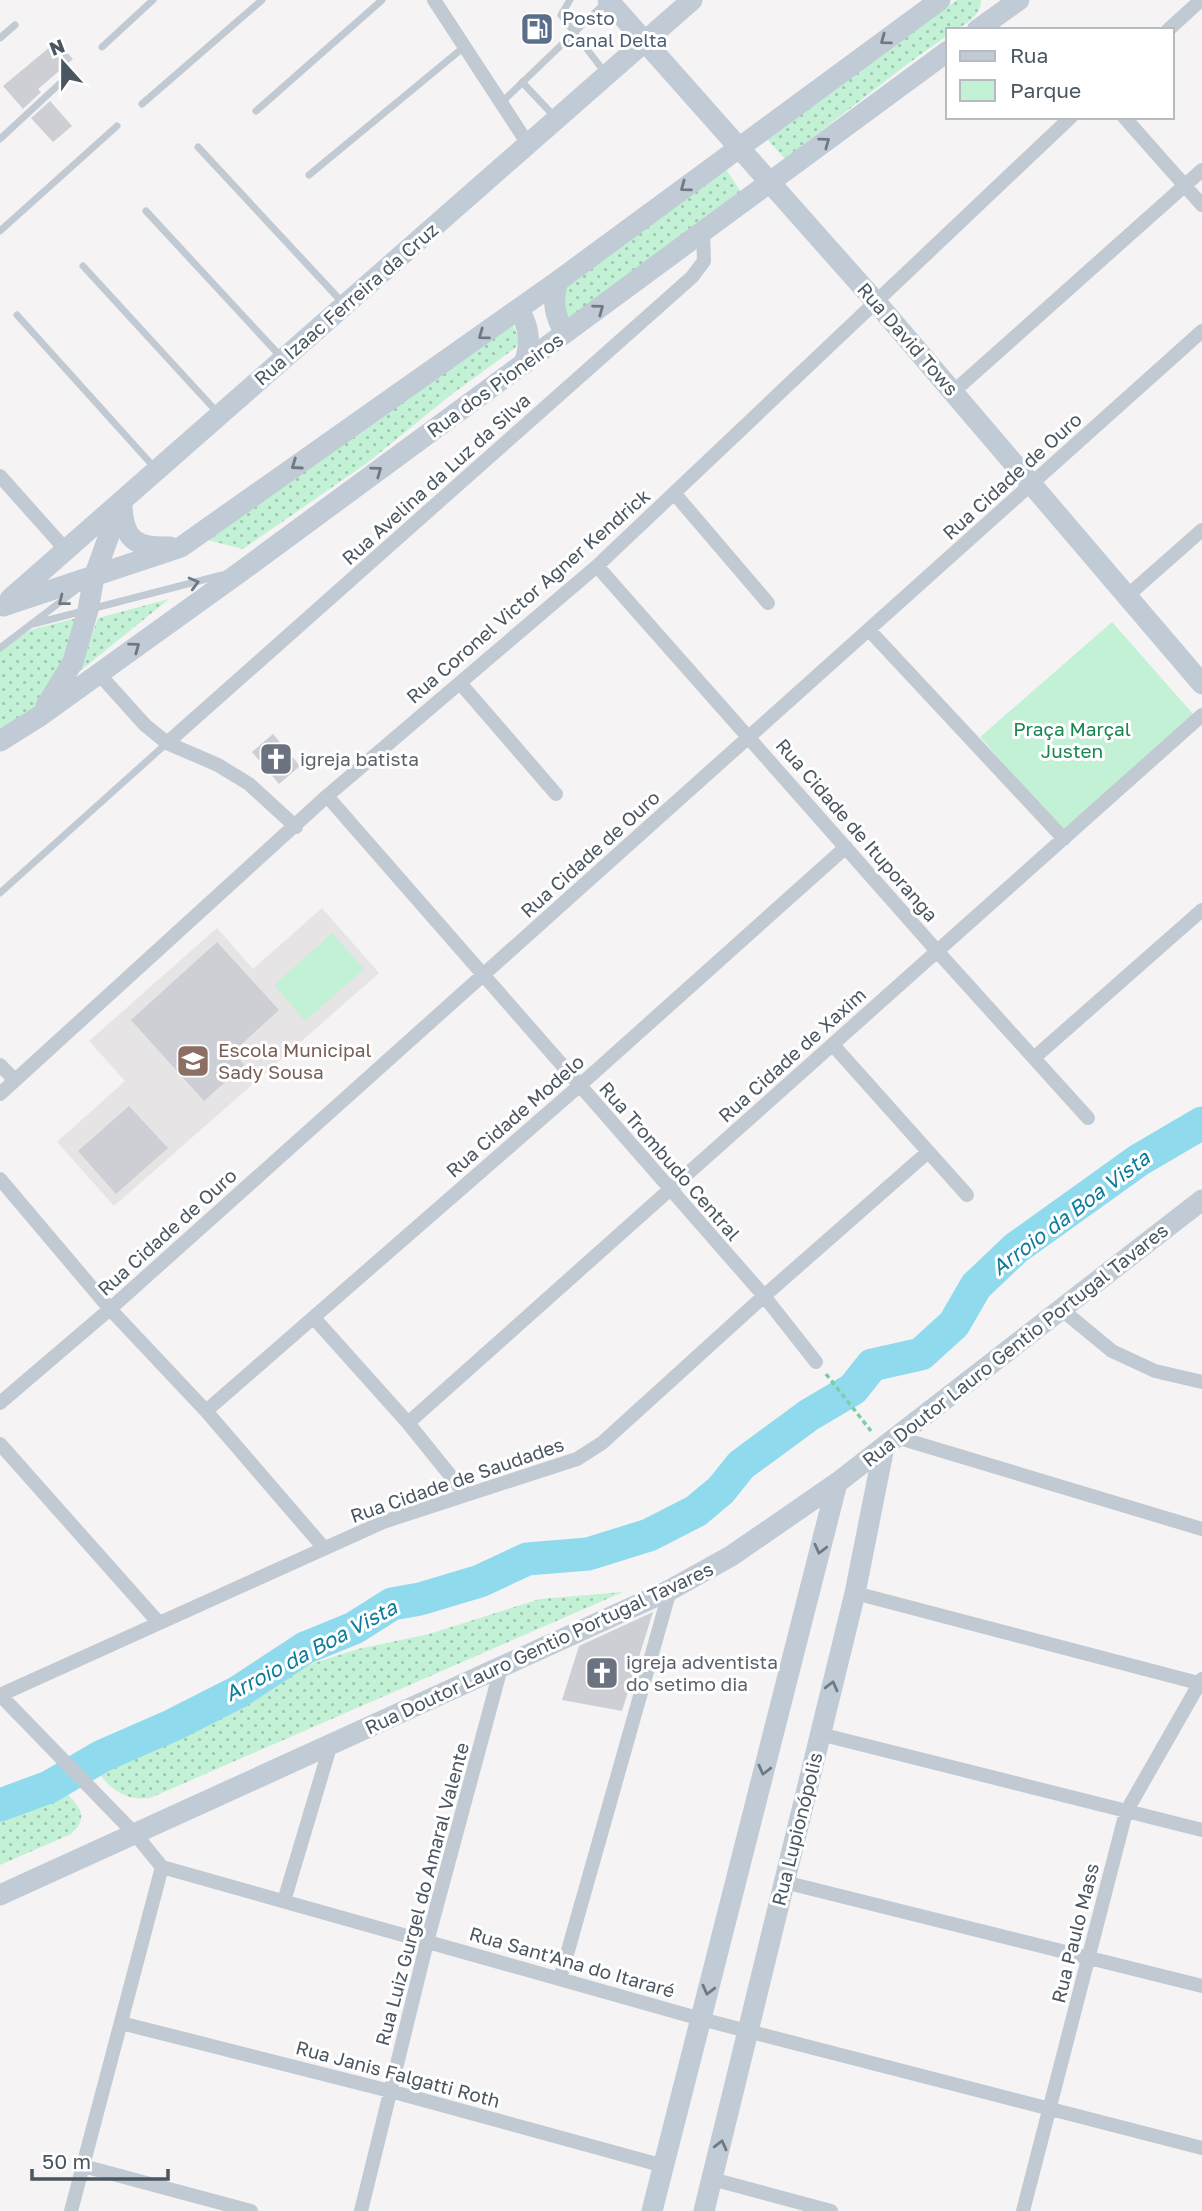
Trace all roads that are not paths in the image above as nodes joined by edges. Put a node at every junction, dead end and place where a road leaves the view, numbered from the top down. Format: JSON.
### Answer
{"nodes":[{"id":1,"x":153,"y":0,"type":"edge"},
{"id":2,"x":262,"y":0,"type":"edge"},
{"id":3,"x":382,"y":0,"type":"edge"},
{"id":4,"x":434,"y":0,"type":"edge"},
{"id":5,"x":570,"y":0,"type":"edge"},
{"id":6,"x":608,"y":0,"type":"edge"},
{"id":7,"x":940,"y":0,"type":"edge"},
{"id":8,"x":987,"y":0,"type":"edge"},
{"id":9,"x":1020,"y":0,"type":"edge"},
{"id":10,"x":1201,"y":0,"type":"edge"},
{"id":11,"x":682,"y":5,"type":"edge"},
{"id":12,"x":15,"y":25,"type":"dead end"},
{"id":13,"x":979,"y":28,"type":"edge"},
{"id":14,"x":1170,"y":28,"type":"edge"},
{"id":15,"x":575,"y":34,"type":"junction"},
{"id":16,"x":0,"y":38,"type":"edge"},
{"id":17,"x":646,"y":41,"type":"junction"},
{"id":18,"x":464,"y":46,"type":"junction"},
{"id":19,"x":102,"y":47,"type":"dead end"},
{"id":20,"x":946,"y":52,"type":"edge"},
{"id":21,"x":606,"y":75,"type":"junction"},
{"id":22,"x":68,"y":76,"type":"dead end"},
{"id":23,"x":522,"y":82,"type":"junction"},
{"id":24,"x":501,"y":103,"type":"junction"},
{"id":25,"x":142,"y":104,"type":"dead end"},
{"id":26,"x":256,"y":111,"type":"dead end"},
{"id":27,"x":557,"y":119,"type":"junction"},
{"id":28,"x":1069,"y":119,"type":"edge"},
{"id":29,"x":1126,"y":119,"type":"edge"},
{"id":30,"x":117,"y":126,"type":"dead end"},
{"id":31,"x":0,"y":139,"type":"edge"},
{"id":32,"x":528,"y":144,"type":"junction"},
{"id":33,"x":740,"y":146,"type":"junction"},
{"id":34,"x":198,"y":147,"type":"dead end"},
{"id":35,"x":1202,"y":170,"type":"edge"},
{"id":36,"x":309,"y":175,"type":"dead end"},
{"id":37,"x":770,"y":182,"type":"junction"},
{"id":38,"x":1184,"y":186,"type":"junction"},
{"id":39,"x":1202,"y":205,"type":"edge"},
{"id":40,"x":146,"y":211,"type":"dead end"},
{"id":41,"x":0,"y":231,"type":"edge"},
{"id":42,"x":703,"y":232,"type":"junction"},
{"id":43,"x":83,"y":267,"type":"dead end"},
{"id":44,"x":558,"y":281,"type":"junction"},
{"id":45,"x":876,"y":302,"type":"junction"},
{"id":46,"x":345,"y":305,"type":"junction"},
{"id":47,"x":519,"y":310,"type":"junction"},
{"id":48,"x":17,"y":315,"type":"dead end"},
{"id":49,"x":1202,"y":331,"type":"edge"},
{"id":50,"x":565,"y":333,"type":"junction"},
{"id":51,"x":282,"y":359,"type":"junction"},
{"id":52,"x":524,"y":364,"type":"junction"},
{"id":53,"x":953,"y":392,"type":"junction"},
{"id":54,"x":220,"y":415,"type":"junction"},
{"id":55,"x":157,"y":470,"type":"junction"},
{"id":56,"x":0,"y":476,"type":"edge"},
{"id":57,"x":1031,"y":485,"type":"junction"},
{"id":58,"x":674,"y":493,"type":"junction"},
{"id":59,"x":122,"y":499,"type":"junction"},
{"id":60,"x":1202,"y":530,"type":"edge"},
{"id":61,"x":181,"y":547,"type":"junction"},
{"id":62,"x":66,"y":550,"type":"junction"},
{"id":63,"x":597,"y":566,"type":"junction"},
{"id":64,"x":243,"y":570,"type":"junction"},
{"id":65,"x":94,"y":577,"type":"junction"},
{"id":66,"x":1126,"y":597,"type":"junction"},
{"id":67,"x":768,"y":603,"type":"dead end"},
{"id":68,"x":1,"y":607,"type":"edge"},
{"id":69,"x":88,"y":610,"type":"junction"},
{"id":70,"x":33,"y":624,"type":"junction"},
{"id":71,"x":869,"y":631,"type":"junction"},
{"id":72,"x":0,"y":648,"type":"edge"},
{"id":73,"x":99,"y":674,"type":"junction"},
{"id":74,"x":460,"y":683,"type":"junction"},
{"id":75,"x":1202,"y":684,"type":"edge"},
{"id":76,"x":1202,"y":715,"type":"edge"},
{"id":77,"x":40,"y":716,"type":"junction"},
{"id":78,"x":750,"y":737,"type":"junction"},
{"id":79,"x":0,"y":741,"type":"edge"},
{"id":80,"x":167,"y":743,"type":"junction"},
{"id":81,"x":556,"y":794,"type":"dead end"},
{"id":82,"x":327,"y":796,"type":"junction"},
{"id":83,"x":296,"y":827,"type":"junction"},
{"id":84,"x":1064,"y":839,"type":"junction"},
{"id":85,"x":846,"y":847,"type":"junction"},
{"id":86,"x":0,"y":893,"type":"edge"},
{"id":87,"x":1202,"y":910,"type":"edge"},
{"id":88,"x":937,"y":951,"type":"junction"},
{"id":89,"x":483,"y":976,"type":"junction"},
{"id":90,"x":833,"y":1045,"type":"junction"},
{"id":91,"x":1035,"y":1057,"type":"junction"},
{"id":92,"x":0,"y":1065,"type":"edge"},
{"id":93,"x":15,"y":1080,"type":"junction"},
{"id":94,"x":579,"y":1086,"type":"junction"},
{"id":95,"x":0,"y":1094,"type":"edge"},
{"id":96,"x":1087,"y":1118,"type":"dead end"},
{"id":97,"x":928,"y":1152,"type":"junction"},
{"id":98,"x":0,"y":1179,"type":"edge"},
{"id":99,"x":669,"y":1191,"type":"junction"},
{"id":100,"x":967,"y":1195,"type":"dead end"},
{"id":101,"x":1202,"y":1200,"type":"edge"},
{"id":102,"x":764,"y":1296,"type":"junction"},
{"id":103,"x":110,"y":1309,"type":"junction"},
{"id":104,"x":1062,"y":1309,"type":"junction"},
{"id":105,"x":314,"y":1318,"type":"junction"},
{"id":106,"x":820,"y":1367,"type":"road end"},
{"id":107,"x":1202,"y":1382,"type":"edge"},
{"id":108,"x":0,"y":1403,"type":"edge"},
{"id":109,"x":206,"y":1411,"type":"junction"},
{"id":110,"x":408,"y":1423,"type":"junction"},
{"id":111,"x":890,"y":1442,"type":"junction"},
{"id":112,"x":0,"y":1444,"type":"edge"},
{"id":113,"x":836,"y":1483,"type":"junction"},
{"id":114,"x":466,"y":1495,"type":"junction"},
{"id":115,"x":1202,"y":1529,"type":"edge"},
{"id":116,"x":324,"y":1548,"type":"junction"},
{"id":117,"x":670,"y":1590,"type":"junction"},
{"id":118,"x":855,"y":1593,"type":"junction"},
{"id":119,"x":159,"y":1623,"type":"junction"},
{"id":120,"x":501,"y":1668,"type":"junction"},
{"id":121,"x":1201,"y":1682,"type":"edge"},
{"id":122,"x":0,"y":1695,"type":"edge"},
{"id":123,"x":820,"y":1734,"type":"junction"},
{"id":124,"x":330,"y":1746,"type":"junction"},
{"id":125,"x":1126,"y":1812,"type":"junction"},
{"id":126,"x":1202,"y":1830,"type":"edge"},
{"id":127,"x":135,"y":1834,"type":"junction"},
{"id":128,"x":162,"y":1867,"type":"junction"},
{"id":129,"x":784,"y":1882,"type":"junction"},
{"id":130,"x":1,"y":1898,"type":"edge"},
{"id":131,"x":284,"y":1901,"type":"junction"},
{"id":132,"x":428,"y":1942,"type":"junction"},
{"id":133,"x":1088,"y":1957,"type":"junction"},
{"id":134,"x":560,"y":1979,"type":"junction"},
{"id":135,"x":1202,"y":1986,"type":"edge"},
{"id":136,"x":701,"y":2019,"type":"junction"},
{"id":137,"x":121,"y":2023,"type":"junction"},
{"id":138,"x":748,"y":2031,"type":"junction"},
{"id":139,"x":390,"y":2091,"type":"junction"},
{"id":140,"x":1049,"y":2109,"type":"junction"},
{"id":141,"x":1202,"y":2148,"type":"edge"},
{"id":142,"x":83,"y":2166,"type":"junction"},
{"id":143,"x":664,"y":2166,"type":"junction"},
{"id":144,"x":712,"y":2179,"type":"junction"},
{"id":145,"x":211,"y":2206,"type":"edge"},
{"id":146,"x":71,"y":2211,"type":"edge"},
{"id":147,"x":251,"y":2211,"type":"edge"},
{"id":148,"x":361,"y":2211,"type":"edge"},
{"id":149,"x":652,"y":2211,"type":"edge"},
{"id":150,"x":704,"y":2211,"type":"edge"},
{"id":151,"x":831,"y":2211,"type":"edge"},
{"id":152,"x":1023,"y":2211,"type":"edge"}],
"edges":[{"from":1,"to":19,"type":"lane"},
{"from":2,"to":25,"type":"lane"},
{"from":3,"to":26,"type":"lane"},
{"from":4,"to":18,"type":"street"},
{"from":5,"to":15,"type":"lane"},
{"from":6,"to":15,"type":"lane"},
{"from":6,"to":17,"type":"street","name":"Rua David Tows"},
{"from":7,"to":33,"type":"street","one_way":true},
{"from":8,"to":13,"type":"street"},
{"from":9,"to":13,"type":"street"},
{"from":10,"to":14,"type":"street"},
{"from":11,"to":17,"type":"street","name":"Rua Izaac Ferreira da Cruz"},
{"from":12,"to":16,"type":"lane"},
{"from":15,"to":21,"type":"lane"},
{"from":15,"to":23,"type":"lane"},
{"from":17,"to":21,"type":"street","name":"Rua Izaac Ferreira da Cruz"},
{"from":17,"to":33,"type":"street","name":"Rua David Tows"},
{"from":18,"to":24,"type":"street"},
{"from":18,"to":36,"type":"lane"},
{"from":37,"to":20,"type":"street","name":"Rua dos Pioneiros","one_way":true},
{"from":21,"to":27,"type":"street","name":"Rua Izaac Ferreira da Cruz"},
{"from":22,"to":31,"type":"lane"},
{"from":23,"to":24,"type":"lane"},
{"from":23,"to":27,"type":"lane"},
{"from":24,"to":32,"type":"street"},
{"from":27,"to":32,"type":"street","name":"Rua Izaac Ferreira da Cruz"},
{"from":28,"to":45,"type":"street","name":"Rua Coronel Victor Agner Kendrick"},
{"from":29,"to":38,"type":"street"},
{"from":30,"to":41,"type":"lane"},
{"from":32,"to":46,"type":"street","name":"Rua Izaac Ferreira da Cruz"},
{"from":33,"to":37,"type":"street","name":"Rua David Tows"},
{"from":33,"to":44,"type":"street","one_way":true},
{"from":34,"to":46,"type":"lane"},
{"from":35,"to":38,"type":"street"},
{"from":37,"to":42,"type":"street","name":"Rua dos Pioneiros"},
{"from":37,"to":45,"type":"street","name":"Rua David Tows"},
{"from":38,"to":39,"type":"street"},
{"from":38,"to":53,"type":"street"},
{"from":40,"to":51,"type":"lane"},
{"from":50,"to":42,"type":"street","name":"Rua dos Pioneiros","one_way":true},
{"from":42,"to":80,"type":"street","name":"Rua Avelina da Luz da Silva"},
{"from":43,"to":54,"type":"lane"},
{"from":44,"to":47,"type":"street"},
{"from":44,"to":50,"type":"street"},
{"from":45,"to":53,"type":"street","name":"Rua David Tows"},
{"from":45,"to":58,"type":"street","name":"Rua Coronel Victor Agner Kendrick"},
{"from":46,"to":51,"type":"street","name":"Rua Izaac Ferreira da Cruz"},
{"from":47,"to":52,"type":"street"},
{"from":47,"to":61,"type":"street","one_way":true},
{"from":48,"to":55,"type":"lane"},
{"from":49,"to":57,"type":"street","name":"Rua Cidade de Ouro"},
{"from":50,"to":52,"type":"street","name":"Rua dos Pioneiros"},
{"from":51,"to":54,"type":"street","name":"Rua Izaac Ferreira da Cruz"},
{"from":64,"to":52,"type":"street","name":"Rua dos Pioneiros","one_way":true},
{"from":53,"to":57,"type":"street","name":"Rua David Tows"},
{"from":54,"to":55,"type":"street","name":"Rua Izaac Ferreira da Cruz"},
{"from":55,"to":59,"type":"street","name":"Rua Izaac Ferreira da Cruz"},
{"from":56,"to":62,"type":"street"},
{"from":57,"to":66,"type":"street","name":"Rua David Tows"},
{"from":57,"to":71,"type":"street","name":"Rua Cidade de Ouro"},
{"from":58,"to":63,"type":"street","name":"Rua Coronel Victor Agner Kendrick"},
{"from":58,"to":67,"type":"street"},
{"from":59,"to":61,"type":"street"},
{"from":59,"to":62,"type":"street","name":"Rua Izaac Ferreira da Cruz"},
{"from":59,"to":65,"type":"street"},
{"from":60,"to":66,"type":"street"},
{"from":61,"to":65,"type":"street"},
{"from":62,"to":68,"type":"street","name":"Rua Izaac Ferreira da Cruz"},
{"from":63,"to":74,"type":"street","name":"Rua Coronel Victor Agner Kendrick"},
{"from":63,"to":78,"type":"street","name":"Rua Cidade de Ituporanga"},
{"from":69,"to":64,"type":"lane","one_way":true},
{"from":73,"to":64,"type":"street","name":"Rua dos Pioneiros","one_way":true},
{"from":65,"to":68,"type":"street"},
{"from":65,"to":69,"type":"street"},
{"from":65,"to":70,"type":"lane","one_way":true},
{"from":66,"to":75,"type":"street","name":"Rua David Tows"},
{"from":69,"to":70,"type":"lane"},
{"from":69,"to":77,"type":"street"},
{"from":70,"to":72,"type":"lane"},
{"from":71,"to":78,"type":"street","name":"Rua Cidade de Ouro"},
{"from":71,"to":84,"type":"street"},
{"from":73,"to":77,"type":"street","name":"Rua dos Pioneiros"},
{"from":73,"to":80,"type":"street"},
{"from":74,"to":81,"type":"street"},
{"from":74,"to":82,"type":"street","name":"Rua Coronel Victor Agner Kendrick"},
{"from":76,"to":84,"type":"street","name":"Rua Cidade de Xaxim"},
{"from":77,"to":79,"type":"street"},
{"from":78,"to":85,"type":"street","name":"Rua Cidade de Ituporanga"},
{"from":78,"to":89,"type":"street","name":"Rua Cidade de Ouro"},
{"from":80,"to":83,"type":"street"},
{"from":80,"to":86,"type":"lane"},
{"from":82,"to":83,"type":"street","name":"Rua Coronel Victor Agner Kendrick"},
{"from":82,"to":89,"type":"street","name":"Rua Trombudo Central"},
{"from":83,"to":93,"type":"street","name":"Rua Coronel Victor Agner Kendrick"},
{"from":84,"to":88,"type":"street","name":"Rua Cidade de Xaxim"},
{"from":85,"to":88,"type":"street","name":"Rua Cidade de Ituporanga"},
{"from":85,"to":94,"type":"street","name":"Rua Cidade Modelo"},
{"from":87,"to":91,"type":"street"},
{"from":88,"to":90,"type":"street","name":"Rua Cidade de Xaxim"},
{"from":88,"to":91,"type":"street","name":"Rua Cidade de Ituporanga"},
{"from":89,"to":94,"type":"street","name":"Rua Trombudo Central"},
{"from":89,"to":103,"type":"street","name":"Rua Cidade de Ouro"},
{"from":90,"to":97,"type":"street"},
{"from":90,"to":99,"type":"street","name":"Rua Cidade de Xaxim"},
{"from":91,"to":96,"type":"street","name":"Rua Cidade de Ituporanga"},
{"from":92,"to":93,"type":"street"},
{"from":93,"to":95,"type":"street","name":"Rua Coronel Victor Agner Kendrick"},
{"from":94,"to":99,"type":"street","name":"Rua Trombudo Central"},
{"from":94,"to":105,"type":"street","name":"Rua Cidade Modelo"},
{"from":97,"to":100,"type":"street"},
{"from":97,"to":102,"type":"street","name":"Rua Cidade de Saudades"},
{"from":98,"to":103,"type":"street"},
{"from":99,"to":102,"type":"street","name":"Rua Trombudo Central"},
{"from":99,"to":110,"type":"street","name":"Rua Cidade de Xaxim"},
{"from":101,"to":104,"type":"street","name":"Rua Doutor Lauro Gentio Portugal Tavares"},
{"from":102,"to":106,"type":"street","name":"Rua Trombudo Central"},
{"from":102,"to":114,"type":"street","name":"Rua Cidade de Saudades"},
{"from":103,"to":108,"type":"street","name":"Rua Cidade de Ouro"},
{"from":103,"to":109,"type":"street"},
{"from":104,"to":107,"type":"street"},
{"from":104,"to":111,"type":"street","name":"Rua Doutor Lauro Gentio Portugal Tavares"},
{"from":105,"to":109,"type":"street","name":"Rua Cidade Modelo"},
{"from":105,"to":110,"type":"street"},
{"from":109,"to":116,"type":"street"},
{"from":110,"to":114,"type":"street"},
{"from":111,"to":113,"type":"street","name":"Rua Doutor Lauro Gentio Portugal Tavares"},
{"from":111,"to":115,"type":"street"},
{"from":111,"to":118,"type":"street","name":"Rua Lupionópolis"},
{"from":112,"to":119,"type":"street"},
{"from":113,"to":117,"type":"street","name":"Rua Doutor Lauro Gentio Portugal Tavares"},
{"from":113,"to":136,"type":"street","one_way":true},
{"from":114,"to":116,"type":"street","name":"Rua Cidade de Saudades"},
{"from":116,"to":119,"type":"street","name":"Rua Cidade de Saudades"},
{"from":117,"to":120,"type":"street","name":"Rua Doutor Lauro Gentio Portugal Tavares"},
{"from":117,"to":134,"type":"street"},
{"from":118,"to":121,"type":"street"},
{"from":123,"to":118,"type":"street","name":"Rua Lupionópolis","one_way":true},
{"from":119,"to":122,"type":"street","name":"Rua Cidade de Saudades"},
{"from":120,"to":124,"type":"street","name":"Rua Doutor Lauro Gentio Portugal Tavares"},
{"from":120,"to":132,"type":"street","name":"Rua Luiz Gurgel do Amaral Valente"},
{"from":121,"to":125,"type":"street","name":"Rua Paulo Mass"},
{"from":122,"to":127,"type":"street"},
{"from":123,"to":125,"type":"street"},
{"from":123,"to":129,"type":"street","name":"Rua Lupionópolis"},
{"from":124,"to":127,"type":"street","name":"Rua Doutor Lauro Gentio Portugal Tavares"},
{"from":124,"to":131,"type":"street"},
{"from":125,"to":126,"type":"street"},
{"from":125,"to":133,"type":"street","name":"Rua Paulo Mass"},
{"from":127,"to":128,"type":"street"},
{"from":127,"to":130,"type":"street","name":"Rua Doutor Lauro Gentio Portugal Tavares"},
{"from":128,"to":131,"type":"street","name":"Rua Sant'Ana do Itararé"},
{"from":128,"to":137,"type":"street"},
{"from":129,"to":133,"type":"street"},
{"from":129,"to":138,"type":"street","name":"Rua Lupionópolis"},
{"from":131,"to":132,"type":"street","name":"Rua Sant'Ana do Itararé"},
{"from":132,"to":134,"type":"street","name":"Rua Sant'Ana do Itararé"},
{"from":132,"to":139,"type":"street","name":"Rua Luiz Gurgel do Amaral Valente"},
{"from":133,"to":135,"type":"street"},
{"from":133,"to":140,"type":"street","name":"Rua Paulo Mass"},
{"from":134,"to":136,"type":"street","name":"Rua Sant'Ana do Itararé"},
{"from":136,"to":138,"type":"street","name":"Rua Sant'Ana do Itararé"},
{"from":136,"to":143,"type":"street"},
{"from":137,"to":139,"type":"street","name":"Rua Janis Falgatti Roth"},
{"from":137,"to":142,"type":"street"},
{"from":138,"to":140,"type":"street","name":"Rua Sant'Ana do Itararé"},
{"from":144,"to":138,"type":"street","name":"Rua Lupionópolis","one_way":true},
{"from":139,"to":143,"type":"street","name":"Rua Janis Falgatti Roth"},
{"from":139,"to":148,"type":"street","name":"Rua Luiz Gurgel do Amaral Valente"},
{"from":140,"to":141,"type":"street","name":"Rua Sant'Ana do Itararé"},
{"from":140,"to":152,"type":"street","name":"Rua Paulo Mass"},
{"from":142,"to":145,"type":"street"},
{"from":142,"to":146,"type":"street"},
{"from":143,"to":149,"type":"street"},
{"from":144,"to":150,"type":"street","name":"Rua Lupionópolis"},
{"from":144,"to":151,"type":"street"},
{"from":145,"to":147,"type":"street"}]}
